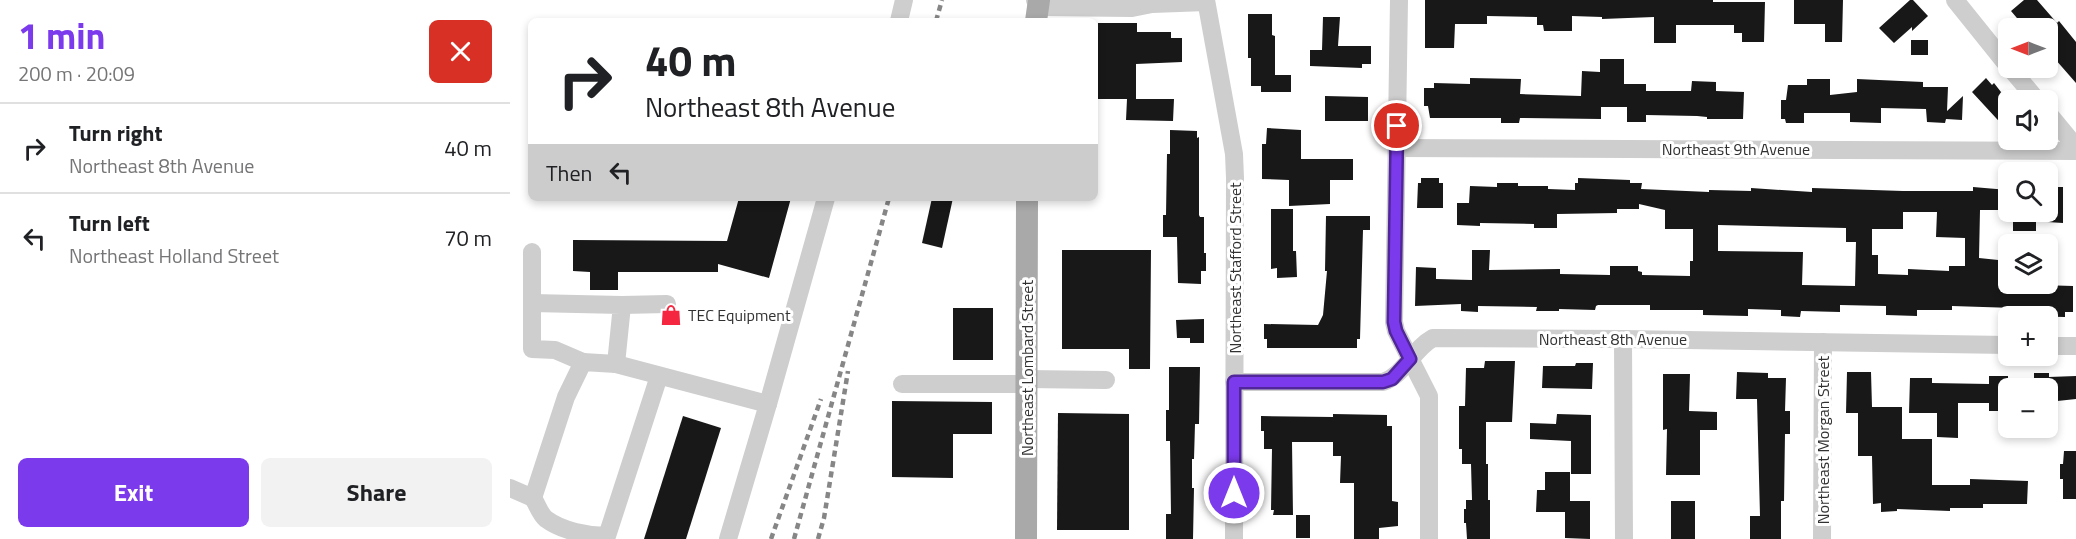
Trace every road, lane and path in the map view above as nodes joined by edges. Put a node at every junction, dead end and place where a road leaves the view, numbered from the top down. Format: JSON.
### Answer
{"nodes":[{"id":1,"x":904,"y":0,"type":"edge"},
{"id":2,"x":1399,"y":0,"type":"edge"},
{"id":3,"x":1954,"y":0,"type":"edge"},
{"id":4,"x":1206,"y":1,"type":"edge"},
{"id":5,"x":1037,"y":7,"type":"edge"},
{"id":6,"x":900,"y":18,"type":"edge"},
{"id":7,"x":1998,"y":54,"type":"edge"},
{"id":8,"x":2018,"y":78,"type":"edge"},
{"id":9,"x":2029,"y":90,"type":"edge"},
{"id":10,"x":2058,"y":126,"type":"edge"},
{"id":11,"x":1396,"y":148,"type":"junction"},
{"id":12,"x":2076,"y":149,"type":"edge"},
{"id":13,"x":825,"y":201,"type":"edge"},
{"id":14,"x":1027,"y":201,"type":"edge"},
{"id":15,"x":532,"y":252,"type":"dead end"},
{"id":16,"x":532,"y":303,"type":"junction"},
{"id":17,"x":668,"y":304,"type":"dead end"},
{"id":18,"x":622,"y":305,"type":"junction"},
{"id":19,"x":1623,"y":339,"type":"junction"},
{"id":20,"x":1823,"y":342,"type":"junction"},
{"id":21,"x":1998,"y":345,"type":"edge"},
{"id":22,"x":2058,"y":345,"type":"edge"},
{"id":23,"x":2076,"y":346,"type":"edge"},
{"id":24,"x":1410,"y":359,"type":"junction"},
{"id":25,"x":583,"y":362,"type":"junction"},
{"id":26,"x":616,"y":364,"type":"junction"},
{"id":27,"x":659,"y":376,"type":"junction"},
{"id":28,"x":1106,"y":380,"type":"dead end"},
{"id":29,"x":1026,"y":382,"type":"junction"},
{"id":30,"x":1234,"y":382,"type":"junction"},
{"id":31,"x":902,"y":384,"type":"dead end"},
{"id":32,"x":768,"y":404,"type":"junction"},
{"id":33,"x":510,"y":488,"type":"edge"},
{"id":34,"x":533,"y":498,"type":"junction"},
{"id":35,"x":572,"y":535,"type":"edge"},
{"id":36,"x":728,"y":539,"type":"edge"},
{"id":37,"x":1026,"y":539,"type":"edge"},
{"id":38,"x":1234,"y":539,"type":"edge"},
{"id":39,"x":1429,"y":539,"type":"edge"},
{"id":40,"x":1624,"y":539,"type":"edge"},
{"id":41,"x":1822,"y":539,"type":"edge"}],
"edges":[{"from":1,"to":6,"type":"street"},
{"from":2,"to":11,"type":"street"},
{"from":3,"to":7,"type":"street"},
{"from":4,"to":5,"type":"street"},
{"from":4,"to":30,"type":"street","name":"Northeast Stafford Street"},
{"from":8,"to":9,"type":"street"},
{"from":10,"to":12,"type":"street"},
{"from":11,"to":12,"type":"street","name":"Northeast 9th Avenue"},
{"from":11,"to":24,"type":"street"},
{"from":13,"to":32,"type":"street"},
{"from":14,"to":29,"type":"main road","name":"Northeast Lombard Street"},
{"from":15,"to":16,"type":"street"},
{"from":16,"to":18,"type":"street"},
{"from":16,"to":25,"type":"street"},
{"from":17,"to":18,"type":"street"},
{"from":18,"to":26,"type":"street"},
{"from":19,"to":20,"type":"street","name":"Northeast 8th Avenue"},
{"from":19,"to":24,"type":"street","name":"Northeast 8th Avenue"},
{"from":19,"to":40,"type":"street"},
{"from":20,"to":21,"type":"street","name":"Northeast 8th Avenue"},
{"from":20,"to":41,"type":"street","name":"Northeast Morgan Street"},
{"from":22,"to":23,"type":"street"},
{"from":24,"to":30,"type":"street","name":"Northeast 8th Avenue"},
{"from":24,"to":39,"type":"street"},
{"from":25,"to":26,"type":"street"},
{"from":25,"to":34,"type":"street"},
{"from":26,"to":27,"type":"street"},
{"from":27,"to":32,"type":"street"},
{"from":27,"to":35,"type":"street"},
{"from":28,"to":29,"type":"street"},
{"from":29,"to":31,"type":"street"},
{"from":29,"to":37,"type":"main road","name":"Northeast Lombard Street"},
{"from":30,"to":38,"type":"street","name":"Northeast Stafford Street"},
{"from":32,"to":36,"type":"street"},
{"from":33,"to":34,"type":"street"},
{"from":34,"to":35,"type":"street"}]}
